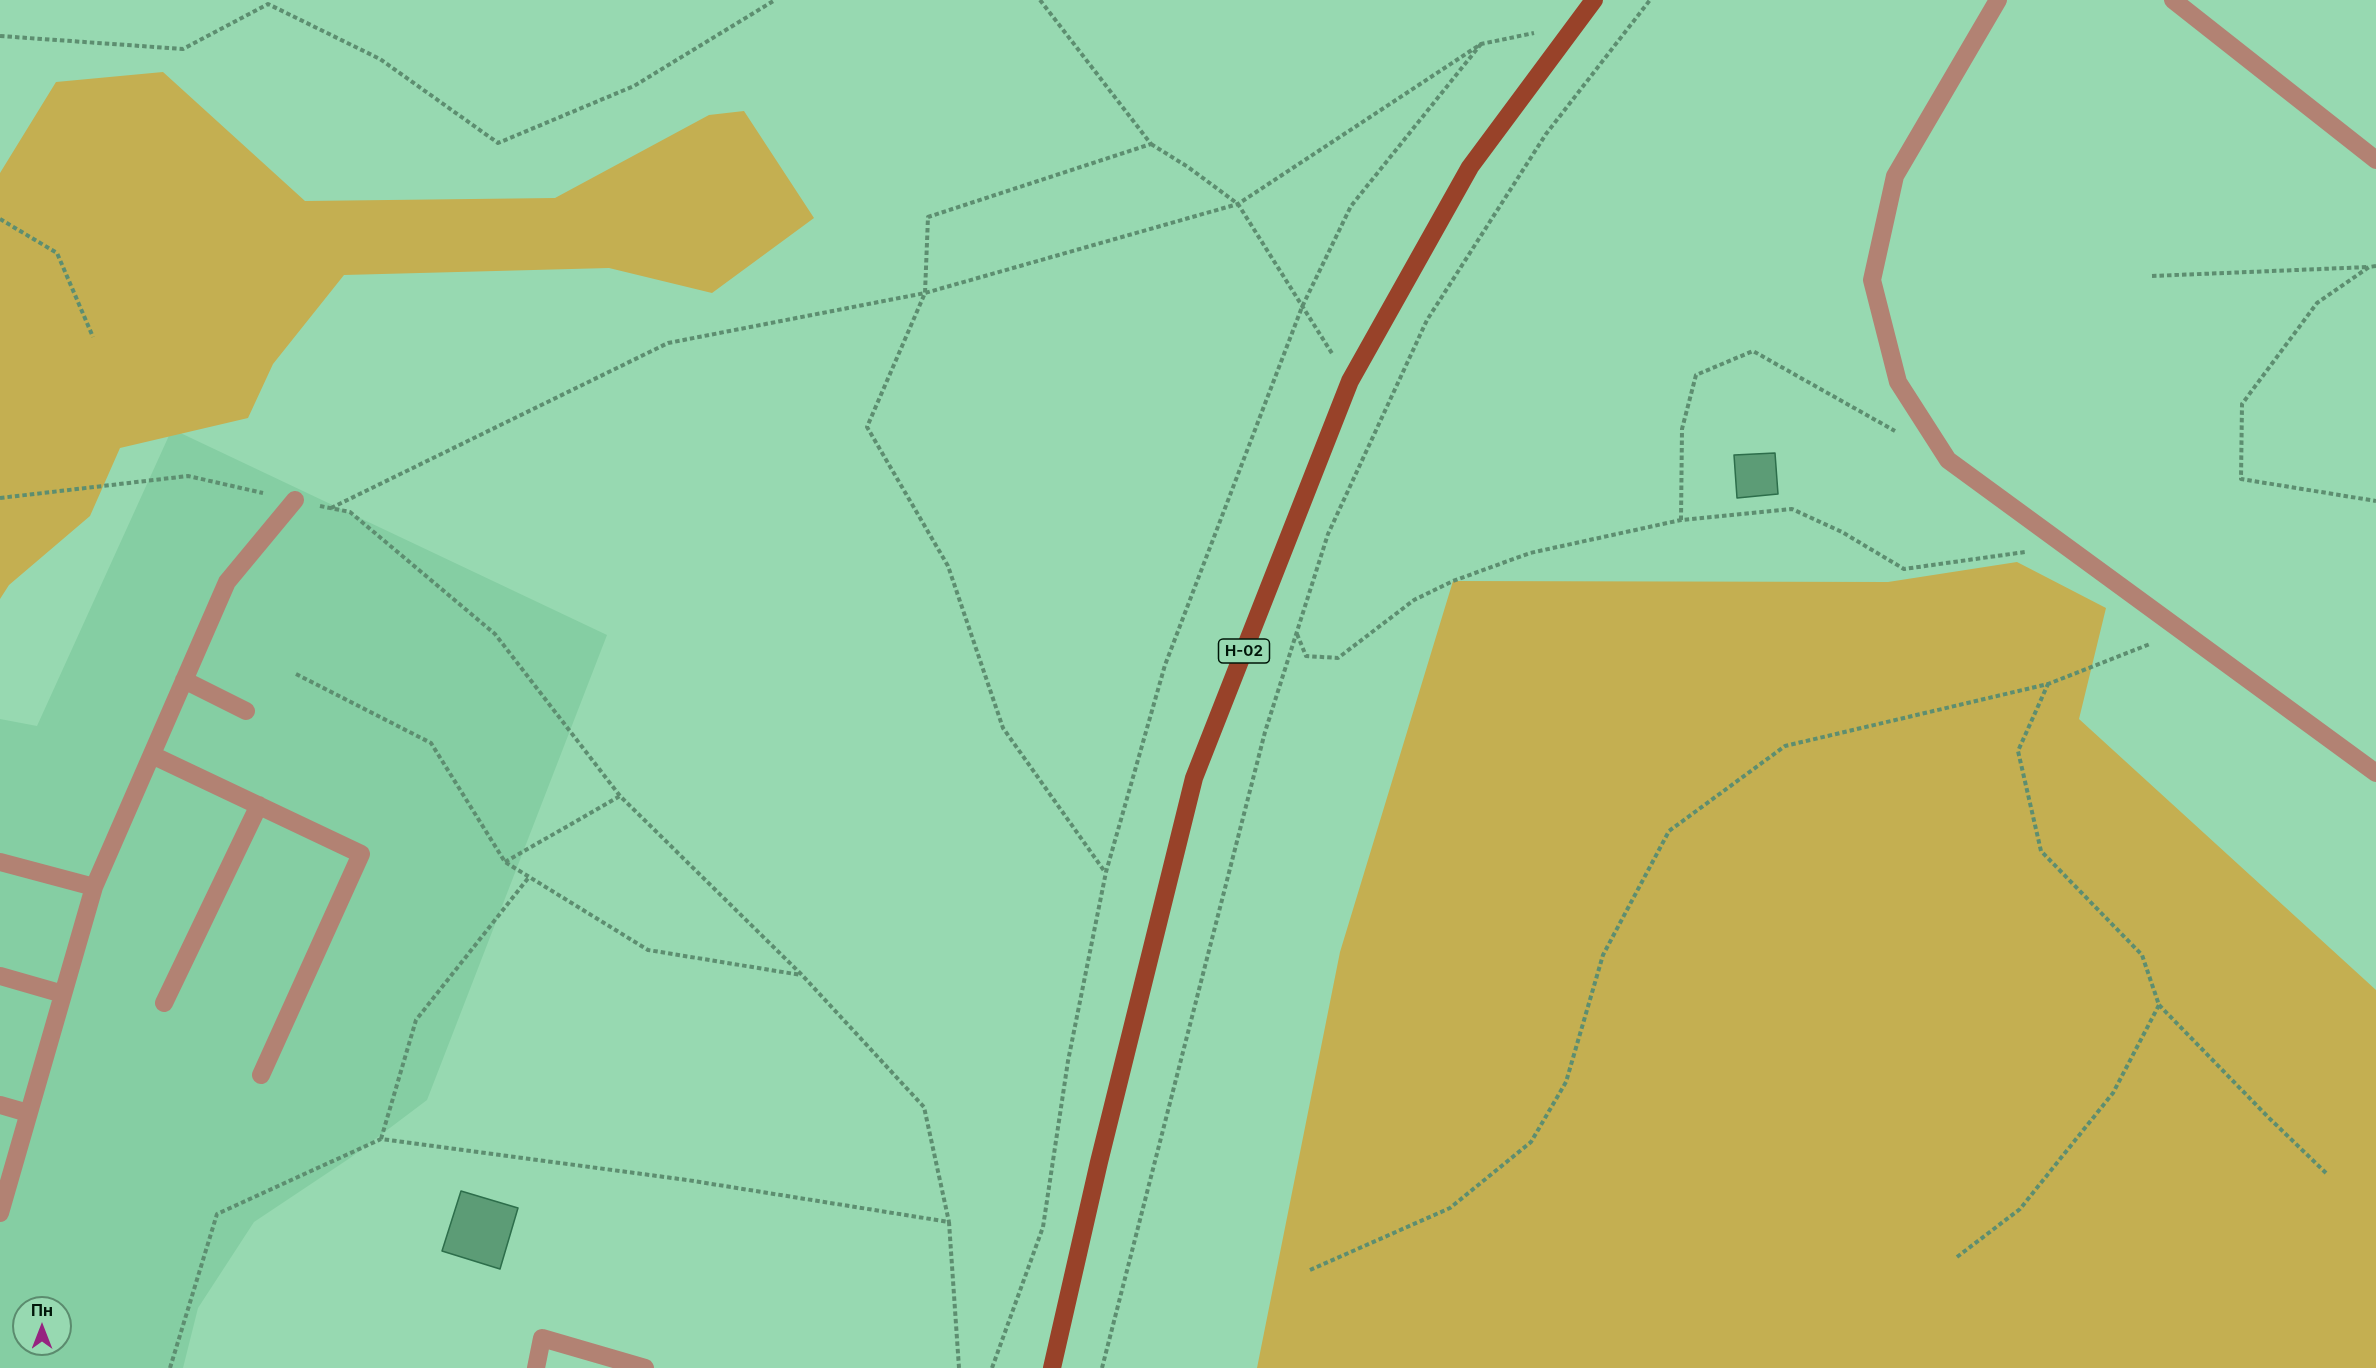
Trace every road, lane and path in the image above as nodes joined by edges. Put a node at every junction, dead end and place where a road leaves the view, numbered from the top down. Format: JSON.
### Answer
{"nodes":[{"id":1,"x":775,"y":0,"type":"edge"},
{"id":2,"x":1040,"y":0,"type":"edge"},
{"id":3,"x":1594,"y":0,"type":"edge"},
{"id":4,"x":1650,"y":0,"type":"edge"},
{"id":5,"x":1998,"y":0,"type":"edge"},
{"id":6,"x":2173,"y":0,"type":"edge"},
{"id":7,"x":1575,"y":24,"type":"junction"},
{"id":8,"x":0,"y":36,"type":"edge"},
{"id":9,"x":1481,"y":44,"type":"junction"},
{"id":10,"x":1151,"y":144,"type":"junction"},
{"id":11,"x":2376,"y":160,"type":"edge"},
{"id":12,"x":1238,"y":204,"type":"junction"},
{"id":13,"x":0,"y":219,"type":"edge"},
{"id":14,"x":2376,"y":266,"type":"edge"},
{"id":15,"x":2368,"y":267,"type":"junction"},
{"id":16,"x":2152,"y":276,"type":"dead end"},
{"id":17,"x":925,"y":292,"type":"junction"},
{"id":18,"x":1302,"y":307,"type":"junction"},
{"id":19,"x":93,"y":337,"type":"dead end"},
{"id":20,"x":1350,"y":381,"type":"junction"},
{"id":21,"x":1899,"y":433,"type":"dead end"},
{"id":22,"x":0,"y":498,"type":"edge"},
{"id":23,"x":295,"y":500,"type":"junction"},
{"id":24,"x":2376,"y":501,"type":"edge"},
{"id":25,"x":331,"y":508,"type":"junction"},
{"id":26,"x":1681,"y":520,"type":"junction"},
{"id":27,"x":2061,"y":543,"type":"junction"},
{"id":28,"x":2182,"y":631,"type":"junction"},
{"id":29,"x":1296,"y":633,"type":"junction"},
{"id":30,"x":296,"y":674,"type":"dead end"},
{"id":31,"x":184,"y":680,"type":"junction"},
{"id":32,"x":2048,"y":684,"type":"junction"},
{"id":33,"x":246,"y":711,"type":"dead end"},
{"id":34,"x":152,"y":755,"type":"junction"},
{"id":35,"x":2376,"y":773,"type":"edge"},
{"id":36,"x":620,"y":796,"type":"junction"},
{"id":37,"x":258,"y":805,"type":"junction"},
{"id":38,"x":0,"y":862,"type":"edge"},
{"id":39,"x":505,"y":862,"type":"junction"},
{"id":40,"x":1106,"y":872,"type":"junction"},
{"id":41,"x":529,"y":877,"type":"junction"},
{"id":42,"x":94,"y":887,"type":"junction"},
{"id":43,"x":802,"y":975,"type":"junction"},
{"id":44,"x":0,"y":976,"type":"edge"},
{"id":45,"x":63,"y":994,"type":"junction"},
{"id":46,"x":164,"y":1003,"type":"dead end"},
{"id":47,"x":2159,"y":1005,"type":"junction"},
{"id":48,"x":261,"y":1076,"type":"dead end"},
{"id":49,"x":0,"y":1105,"type":"edge"},
{"id":50,"x":28,"y":1113,"type":"junction"},
{"id":51,"x":381,"y":1139,"type":"junction"},
{"id":52,"x":2326,"y":1173,"type":"dead end"},
{"id":53,"x":0,"y":1213,"type":"edge"},
{"id":54,"x":949,"y":1222,"type":"junction"},
{"id":55,"x":1957,"y":1257,"type":"dead end"},
{"id":56,"x":1310,"y":1270,"type":"dead end"},
{"id":57,"x":170,"y":1368,"type":"edge"},
{"id":58,"x":536,"y":1368,"type":"edge"},
{"id":59,"x":645,"y":1368,"type":"edge"},
{"id":60,"x":959,"y":1368,"type":"edge"},
{"id":61,"x":992,"y":1368,"type":"edge"},
{"id":62,"x":1052,"y":1368,"type":"edge"},
{"id":63,"x":1102,"y":1368,"type":"edge"}],
"edges":[{"from":1,"to":8,"type":"path"},
{"from":2,"to":10,"type":"path"},
{"from":3,"to":7,"type":"main road","number":"Н-02"},
{"from":4,"to":29,"type":"path"},
{"from":5,"to":27,"type":"lane"},
{"from":6,"to":11,"type":"lane"},
{"from":7,"to":9,"type":"path"},
{"from":7,"to":20,"type":"main road","number":"Н-02"},
{"from":9,"to":12,"type":"path"},
{"from":9,"to":18,"type":"path"},
{"from":10,"to":12,"type":"path"},
{"from":10,"to":17,"type":"path"},
{"from":12,"to":17,"type":"path"},
{"from":12,"to":18,"type":"path"},
{"from":13,"to":19,"type":"path"},
{"from":14,"to":15,"type":"path"},
{"from":15,"to":16,"type":"path"},
{"from":15,"to":24,"type":"path"},
{"from":17,"to":25,"type":"path"},
{"from":17,"to":40,"type":"path"},
{"from":18,"to":20,"type":"path"},
{"from":18,"to":40,"type":"path"},
{"from":20,"to":62,"type":"main road","number":"Н-02"},
{"from":21,"to":26,"type":"path"},
{"from":22,"to":23,"type":"path"},
{"from":23,"to":25,"type":"path"},
{"from":23,"to":31,"type":"lane"},
{"from":25,"to":36,"type":"path"},
{"from":26,"to":27,"type":"path"},
{"from":26,"to":29,"type":"path"},
{"from":27,"to":28,"type":"lane"},
{"from":28,"to":32,"type":"path"},
{"from":28,"to":35,"type":"lane"},
{"from":29,"to":63,"type":"path"},
{"from":30,"to":39,"type":"path"},
{"from":31,"to":33,"type":"lane"},
{"from":31,"to":34,"type":"lane"},
{"from":32,"to":47,"type":"path"},
{"from":32,"to":56,"type":"path"},
{"from":34,"to":37,"type":"lane"},
{"from":34,"to":42,"type":"lane"},
{"from":36,"to":39,"type":"path"},
{"from":36,"to":43,"type":"path"},
{"from":37,"to":46,"type":"lane"},
{"from":37,"to":48,"type":"lane"},
{"from":38,"to":42,"type":"lane"},
{"from":39,"to":41,"type":"path"},
{"from":40,"to":61,"type":"path"},
{"from":41,"to":43,"type":"path"},
{"from":41,"to":51,"type":"path"},
{"from":42,"to":45,"type":"lane"},
{"from":43,"to":54,"type":"path"},
{"from":44,"to":45,"type":"lane"},
{"from":45,"to":50,"type":"lane"},
{"from":47,"to":52,"type":"path"},
{"from":47,"to":55,"type":"path"},
{"from":49,"to":50,"type":"lane"},
{"from":50,"to":53,"type":"lane"},
{"from":51,"to":54,"type":"path"},
{"from":51,"to":57,"type":"path"},
{"from":54,"to":60,"type":"path"},
{"from":58,"to":59,"type":"lane"}]}
